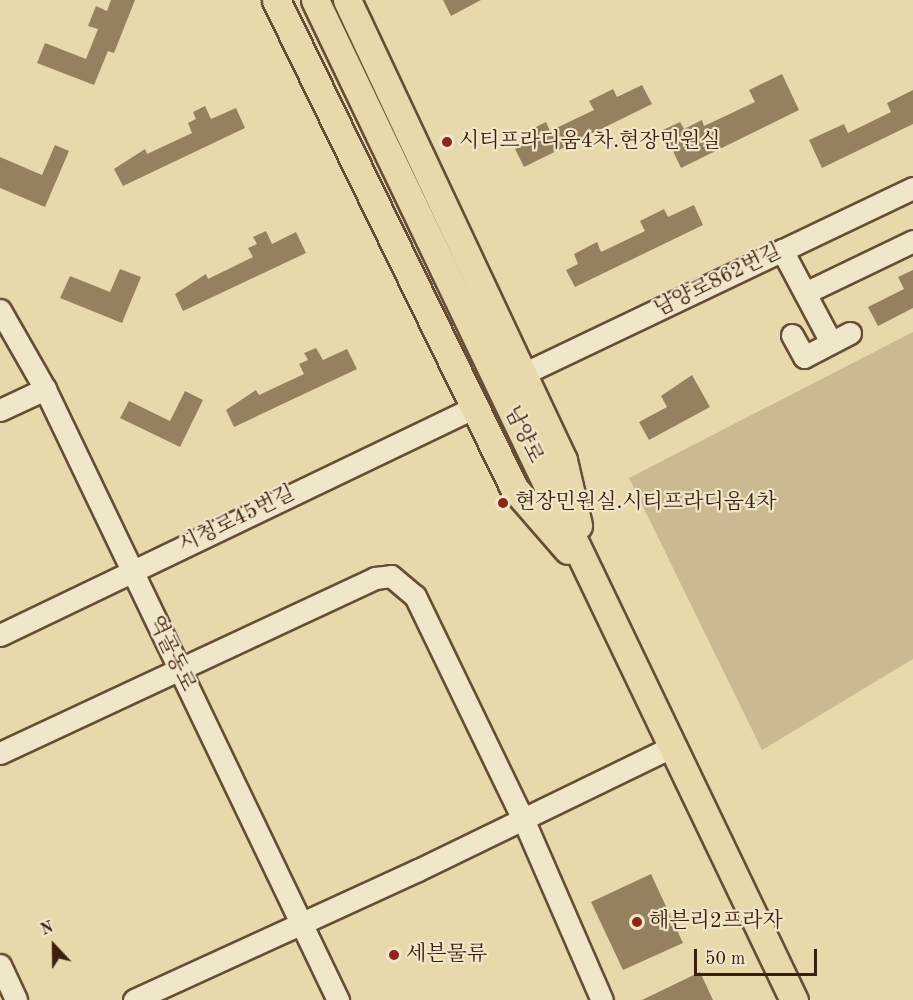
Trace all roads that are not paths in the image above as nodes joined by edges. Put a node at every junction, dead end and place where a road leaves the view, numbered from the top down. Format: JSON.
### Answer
{"nodes":[{"id":1,"x":276,"y":0,"type":"edge"},
{"id":2,"x":315,"y":0,"type":"edge"},
{"id":3,"x":347,"y":0,"type":"edge"},
{"id":4,"x":913,"y":188,"type":"edge"},
{"id":5,"x":913,"y":241,"type":"edge"},
{"id":6,"x":782,"y":250,"type":"junction"},
{"id":7,"x":805,"y":293,"type":"junction"},
{"id":8,"x":0,"y":310,"type":"edge"},
{"id":9,"x":792,"y":334,"type":"dead end"},
{"id":10,"x":523,"y":374,"type":"junction"},
{"id":11,"x":45,"y":389,"type":"junction"},
{"id":12,"x":475,"y":407,"type":"junction"},
{"id":13,"x":0,"y":410,"type":"edge"},
{"id":14,"x":130,"y":571,"type":"junction"},
{"id":15,"x":590,"y":576,"type":"junction"},
{"id":16,"x":0,"y":635,"type":"edge"},
{"id":17,"x":180,"y":670,"type":"junction"},
{"id":18,"x":673,"y":746,"type":"junction"},
{"id":19,"x":0,"y":753,"type":"edge"},
{"id":20,"x":524,"y":820,"type":"junction"},
{"id":21,"x":302,"y":924,"type":"junction"},
{"id":22,"x":0,"y":965,"type":"edge"},
{"id":23,"x":16,"y":1000,"type":"edge"},
{"id":24,"x":134,"y":1000,"type":"edge"},
{"id":25,"x":338,"y":1000,"type":"edge"},
{"id":26,"x":602,"y":1000,"type":"edge"},
{"id":27,"x":794,"y":1000,"type":"edge"}],
"edges":[{"from":1,"to":12,"type":"main road"},
{"from":2,"to":15,"type":"main road","name":"남양로"},
{"from":3,"to":10,"type":"main road"},
{"from":4,"to":6,"type":"street","name":"남양로862번길"},
{"from":5,"to":7,"type":"street"},
{"from":6,"to":7,"type":"street"},
{"from":6,"to":10,"type":"street","name":"남양로862번길"},
{"from":7,"to":9,"type":"street"},
{"from":8,"to":11,"type":"street","name":"역골동로"},
{"from":10,"to":15,"type":"main road"},
{"from":11,"to":13,"type":"street"},
{"from":11,"to":14,"type":"street","name":"역골동로"},
{"from":12,"to":14,"type":"street","name":"시청로45번길"},
{"from":12,"to":15,"type":"main road"},
{"from":14,"to":16,"type":"street","name":"시청로45번길"},
{"from":14,"to":17,"type":"street","name":"역골동로"},
{"from":15,"to":18,"type":"main road","name":"남양로"},
{"from":17,"to":19,"type":"street"},
{"from":17,"to":20,"type":"street"},
{"from":17,"to":21,"type":"street","name":"역골동로"},
{"from":18,"to":20,"type":"street"},
{"from":18,"to":27,"type":"main road","name":"남양로"},
{"from":20,"to":21,"type":"street"},
{"from":20,"to":26,"type":"street"},
{"from":21,"to":24,"type":"street"},
{"from":21,"to":25,"type":"street","name":"역골동로"},
{"from":22,"to":23,"type":"street"}]}
